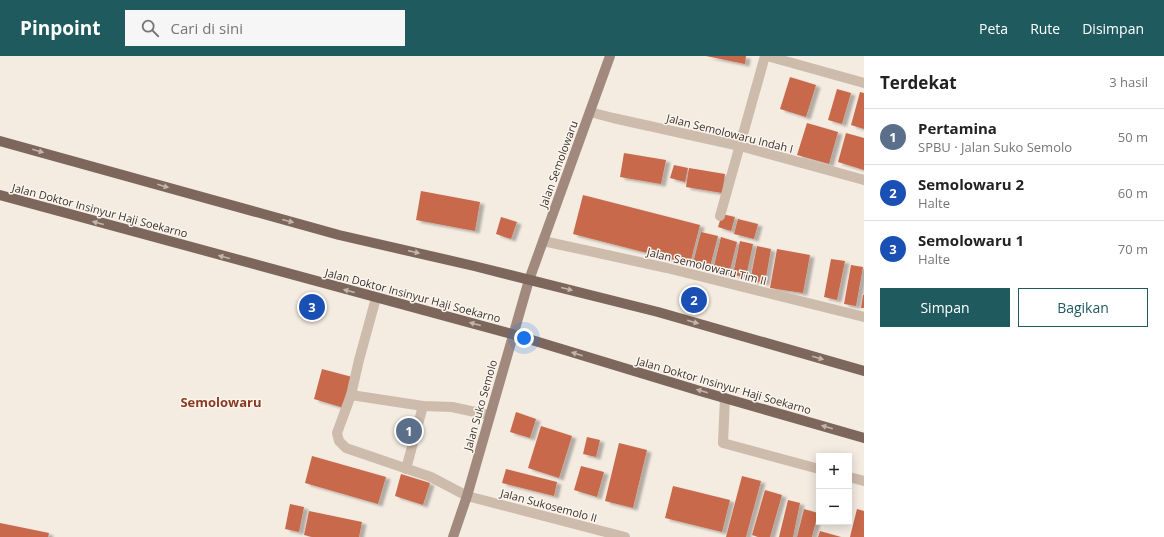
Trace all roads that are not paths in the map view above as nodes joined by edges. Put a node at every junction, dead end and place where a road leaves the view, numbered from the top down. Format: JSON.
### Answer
{"nodes":[{"id":1,"x":610,"y":56,"type":"edge"},
{"id":2,"x":766,"y":56,"type":"edge"},
{"id":3,"x":864,"y":83,"type":"edge"},
{"id":4,"x":590,"y":112,"type":"junction"},
{"id":5,"x":0,"y":141,"type":"edge"},
{"id":6,"x":740,"y":146,"type":"junction"},
{"id":7,"x":864,"y":180,"type":"edge"},
{"id":8,"x":0,"y":195,"type":"edge"},
{"id":9,"x":720,"y":216,"type":"dead end"},
{"id":10,"x":543,"y":241,"type":"junction"},
{"id":11,"x":529,"y":280,"type":"junction"},
{"id":12,"x":376,"y":298,"type":"junction"},
{"id":13,"x":864,"y":317,"type":"edge"},
{"id":14,"x":512,"y":334,"type":"junction"},
{"id":15,"x":864,"y":371,"type":"edge"},
{"id":16,"x":351,"y":395,"type":"junction"},
{"id":17,"x":725,"y":398,"type":"junction"},
{"id":18,"x":423,"y":406,"type":"junction"},
{"id":19,"x":489,"y":415,"type":"junction"},
{"id":20,"x":864,"y":438,"type":"edge"},
{"id":21,"x":816,"y":468,"type":"edge"},
{"id":22,"x":406,"y":469,"type":"junction"},
{"id":23,"x":852,"y":478,"type":"edge"},
{"id":24,"x":864,"y":481,"type":"edge"},
{"id":25,"x":467,"y":496,"type":"junction"},
{"id":26,"x":620,"y":536,"type":"edge"},
{"id":27,"x":453,"y":537,"type":"edge"}],
"edges":[{"from":1,"to":4,"type":"main road","name":"Jalan Semolowaru"},
{"from":2,"to":3,"type":"street"},
{"from":2,"to":6,"type":"street"},
{"from":4,"to":6,"type":"street","name":"Jalan Semolowaru Indah I"},
{"from":4,"to":10,"type":"main road","name":"Jalan Semolowaru"},
{"from":5,"to":11,"type":"main road","one_way":true},
{"from":6,"to":7,"type":"street","name":"Jalan Semolowaru Indah I"},
{"from":6,"to":9,"type":"street"},
{"from":12,"to":8,"type":"main road","name":"Jalan Doktor Insinyur Haji Soekarno","one_way":true},
{"from":10,"to":11,"type":"main road","name":"Jalan Semolowaru"},
{"from":10,"to":13,"type":"street","name":"Jalan Semolowaru Tim II"},
{"from":11,"to":14,"type":"main road","name":"Jalan Suko Semolo"},
{"from":11,"to":15,"type":"main road","one_way":true},
{"from":14,"to":12,"type":"main road","name":"Jalan Doktor Insinyur Haji Soekarno","one_way":true},
{"from":12,"to":16,"type":"street","name":"Jalan Sukosemolo II"},
{"from":17,"to":14,"type":"main road","name":"Jalan Doktor Insinyur Haji Soekarno","one_way":true},
{"from":14,"to":19,"type":"main road","name":"Jalan Suko Semolo"},
{"from":16,"to":18,"type":"street"},
{"from":16,"to":22,"type":"street","name":"Jalan Sukosemolo II"},
{"from":20,"to":17,"type":"main road","name":"Jalan Doktor Insinyur Haji Soekarno","one_way":true},
{"from":17,"to":21,"type":"street"},
{"from":18,"to":19,"type":"street"},
{"from":18,"to":22,"type":"street"},
{"from":19,"to":25,"type":"main road","name":"Jalan Suko Semolo"},
{"from":22,"to":25,"type":"street","name":"Jalan Sukosemolo II"},
{"from":23,"to":24,"type":"street"},
{"from":25,"to":26,"type":"street","name":"Jalan Sukosemolo II"},
{"from":25,"to":27,"type":"main road","name":"Jalan Suko Semolo"}]}
